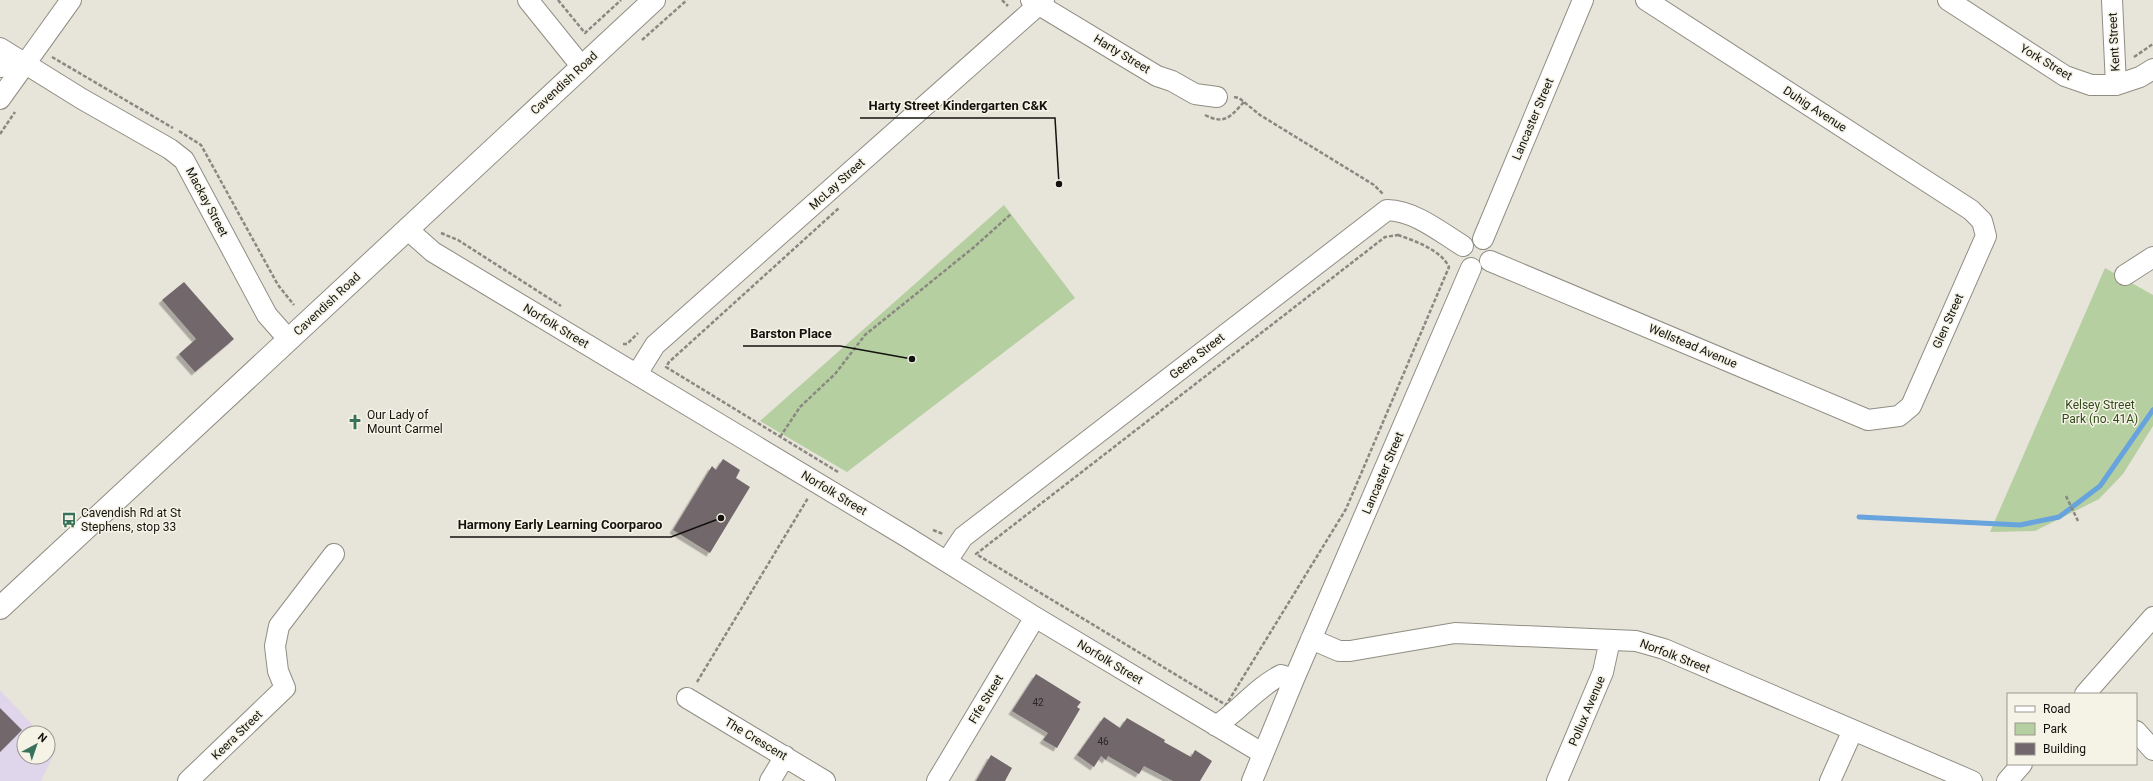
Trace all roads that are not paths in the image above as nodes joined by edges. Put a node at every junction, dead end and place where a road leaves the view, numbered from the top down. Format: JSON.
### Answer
{"nodes":[{"id":1,"x":71,"y":0,"type":"edge"},
{"id":2,"x":528,"y":0,"type":"edge"},
{"id":3,"x":654,"y":0,"type":"edge"},
{"id":4,"x":1583,"y":0,"type":"edge"},
{"id":5,"x":1646,"y":0,"type":"edge"},
{"id":6,"x":1948,"y":0,"type":"edge"},
{"id":7,"x":2112,"y":0,"type":"edge"},
{"id":8,"x":1038,"y":2,"type":"edge"},
{"id":9,"x":0,"y":48,"type":"edge"},
{"id":10,"x":25,"y":64,"type":"junction"},
{"id":11,"x":0,"y":67,"type":"edge"},
{"id":12,"x":582,"y":67,"type":"junction"},
{"id":13,"x":2153,"y":69,"type":"edge"},
{"id":14,"x":2116,"y":85,"type":"junction"},
{"id":15,"x":1217,"y":97,"type":"road end"},
{"id":16,"x":0,"y":99,"type":"edge"},
{"id":17,"x":1982,"y":221,"type":"joint"},
{"id":18,"x":407,"y":230,"type":"junction"},
{"id":19,"x":1482,"y":239,"type":"junction"},
{"id":20,"x":1463,"y":246,"type":"junction"},
{"id":21,"x":2153,"y":257,"type":"edge"},
{"id":22,"x":1490,"y":261,"type":"junction"},
{"id":23,"x":1471,"y":268,"type":"junction"},
{"id":24,"x":2125,"y":275,"type":"dead end"},
{"id":25,"x":288,"y":340,"type":"junction"},
{"id":26,"x":637,"y":374,"type":"junction"},
{"id":27,"x":1898,"y":416,"type":"joint"},
{"id":28,"x":334,"y":554,"type":"dead end"},
{"id":29,"x":947,"y":561,"type":"junction"},
{"id":30,"x":0,"y":608,"type":"edge"},
{"id":31,"x":1035,"y":617,"type":"junction"},
{"id":32,"x":2153,"y":617,"type":"edge"},
{"id":33,"x":1311,"y":639,"type":"junction"},
{"id":34,"x":1610,"y":640,"type":"junction"},
{"id":35,"x":1294,"y":679,"type":"junction"},
{"id":36,"x":2091,"y":692,"type":"edge"},
{"id":37,"x":687,"y":698,"type":"road end"},
{"id":38,"x":1216,"y":726,"type":"junction"},
{"id":39,"x":1853,"y":730,"type":"junction"},
{"id":40,"x":2137,"y":732,"type":"edge"},
{"id":41,"x":2153,"y":750,"type":"edge"},
{"id":42,"x":1262,"y":753,"type":"junction"},
{"id":43,"x":785,"y":756,"type":"junction"},
{"id":44,"x":2021,"y":765,"type":"edge"},
{"id":45,"x":188,"y":781,"type":"edge"},
{"id":46,"x":770,"y":781,"type":"edge"},
{"id":47,"x":825,"y":781,"type":"edge"},
{"id":48,"x":937,"y":781,"type":"edge"},
{"id":49,"x":1252,"y":781,"type":"edge"},
{"id":50,"x":1557,"y":781,"type":"edge"},
{"id":51,"x":1830,"y":781,"type":"edge"},
{"id":52,"x":1972,"y":781,"type":"edge"},
{"id":53,"x":2007,"y":781,"type":"edge"}],
"edges":[{"from":1,"to":10,"type":"street"},
{"from":2,"to":12,"type":"street"},
{"from":3,"to":12,"type":"main road","name":"Cavendish Road"},
{"from":4,"to":19,"type":"street","name":"Lancaster Street"},
{"from":5,"to":17,"type":"street","name":"Duhig Avenue"},
{"from":6,"to":14,"type":"street","name":"York Street"},
{"from":7,"to":14,"type":"street","name":"Kent Street"},
{"from":8,"to":15,"type":"street","name":"Harty Street"},
{"from":8,"to":26,"type":"street","name":"McLay Street"},
{"from":9,"to":10,"type":"street","name":"Mackay Street"},
{"from":10,"to":11,"type":"street"},
{"from":10,"to":16,"type":"street"},
{"from":10,"to":25,"type":"street","name":"Mackay Street"},
{"from":12,"to":18,"type":"main road","name":"Cavendish Road"},
{"from":13,"to":14,"type":"street","name":"York Street"},
{"from":17,"to":27,"type":"street","name":"Glen Street"},
{"from":18,"to":25,"type":"main road","name":"Cavendish Road"},
{"from":18,"to":26,"type":"street","name":"Norfolk Street"},
{"from":19,"to":20,"type":"street"},
{"from":19,"to":22,"type":"street"},
{"from":20,"to":23,"type":"street"},
{"from":20,"to":29,"type":"street","name":"Geera Street"},
{"from":21,"to":24,"type":"street"},
{"from":22,"to":23,"type":"street"},
{"from":22,"to":27,"type":"street","name":"Wellstead Avenue"},
{"from":23,"to":33,"type":"street","name":"Lancaster Street"},
{"from":25,"to":30,"type":"main road","name":"Cavendish Road"},
{"from":26,"to":29,"type":"street","name":"Norfolk Street"},
{"from":28,"to":45,"type":"street","name":"Keera Street"},
{"from":29,"to":31,"type":"street","name":"Norfolk Street"},
{"from":31,"to":38,"type":"street","name":"Norfolk Street"},
{"from":31,"to":48,"type":"street","name":"Fife Street"},
{"from":32,"to":36,"type":"street"},
{"from":33,"to":34,"type":"street","name":"Norfolk Street"},
{"from":33,"to":35,"type":"street","name":"Lancaster Street"},
{"from":34,"to":39,"type":"street","name":"Norfolk Street"},
{"from":34,"to":50,"type":"street","name":"Pollux Avenue"},
{"from":35,"to":38,"type":"street"},
{"from":35,"to":42,"type":"street","name":"Lancaster Street"},
{"from":37,"to":43,"type":"street","name":"The Crescent"},
{"from":38,"to":42,"type":"street","name":"Norfolk Street"},
{"from":39,"to":51,"type":"street"},
{"from":39,"to":52,"type":"street","name":"Norfolk Street"},
{"from":40,"to":41,"type":"street"},
{"from":42,"to":49,"type":"street","name":"Lancaster Street"},
{"from":43,"to":46,"type":"street"},
{"from":43,"to":47,"type":"street","name":"The Crescent"},
{"from":44,"to":53,"type":"street"}]}
